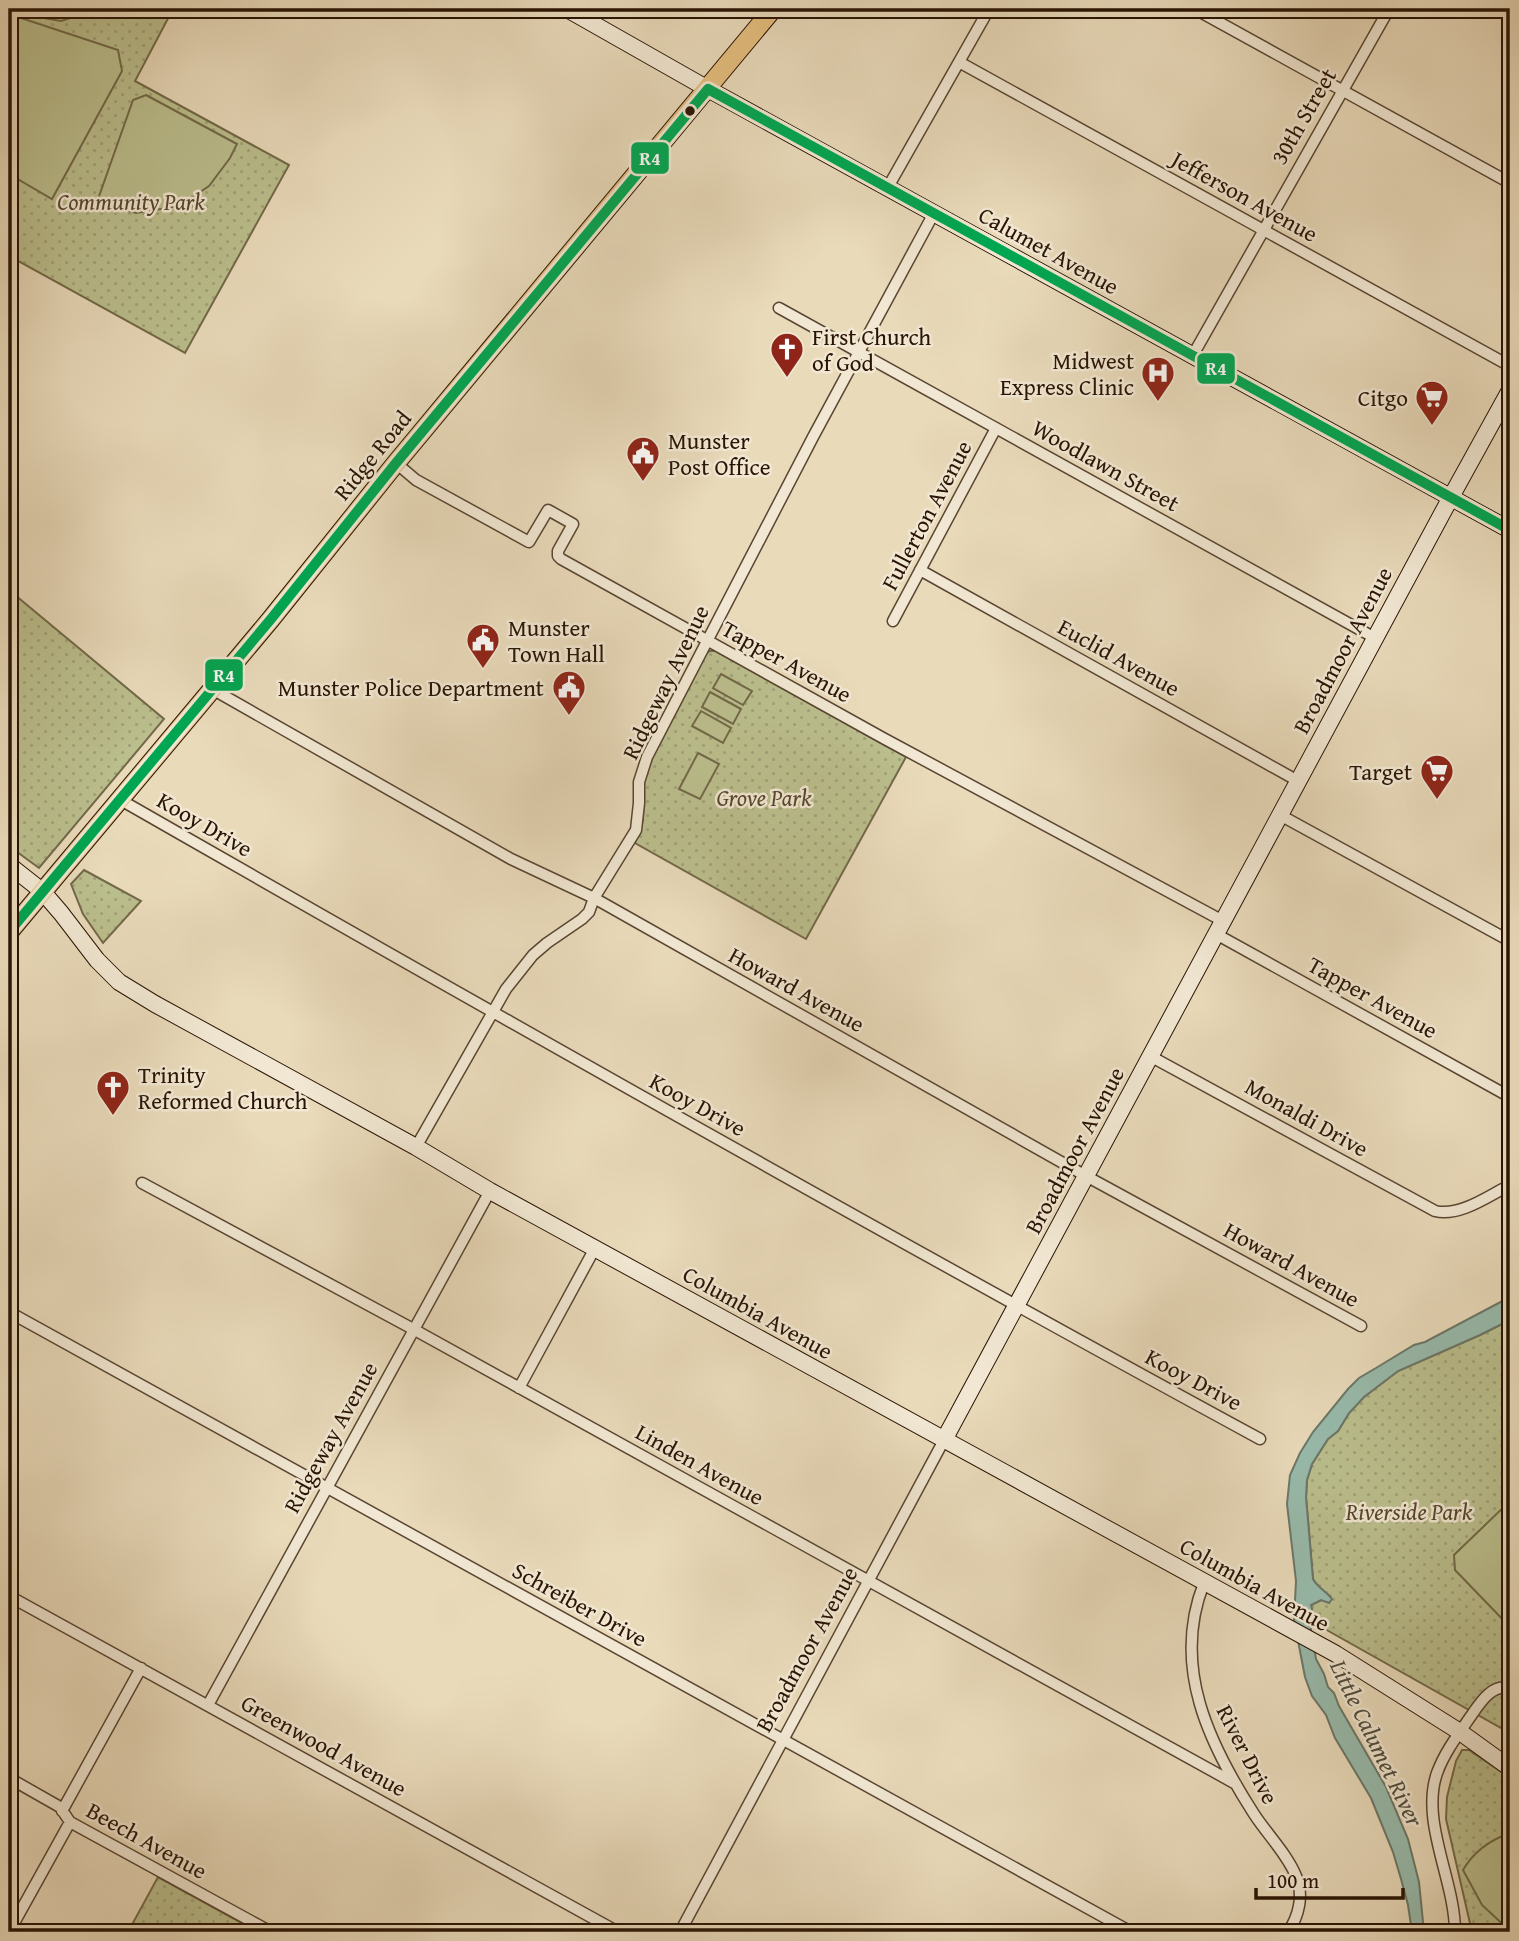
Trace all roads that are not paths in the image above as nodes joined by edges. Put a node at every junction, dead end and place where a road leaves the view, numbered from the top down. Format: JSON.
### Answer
{"nodes":[{"id":1,"x":567,"y":9,"type":"edge"},
{"id":2,"x":773,"y":9,"type":"edge"},
{"id":3,"x":989,"y":9,"type":"edge"},
{"id":4,"x":1195,"y":9,"type":"edge"},
{"id":5,"x":1389,"y":9,"type":"edge"},
{"id":6,"x":959,"y":62,"type":"junction"},
{"id":7,"x":708,"y":89,"type":"junction"},
{"id":8,"x":1341,"y":90,"type":"junction"},
{"id":9,"x":1510,"y":183,"type":"edge"},
{"id":10,"x":888,"y":187,"type":"junction"},
{"id":11,"x":934,"y":213,"type":"junction"},
{"id":12,"x":1263,"y":230,"type":"junction"},
{"id":13,"x":779,"y":308,"type":"dead end"},
{"id":14,"x":859,"y":352,"type":"junction"},
{"id":15,"x":1193,"y":355,"type":"junction"},
{"id":16,"x":1510,"y":366,"type":"edge"},
{"id":17,"x":1510,"y":390,"type":"edge"},
{"id":18,"x":996,"y":428,"type":"junction"},
{"id":19,"x":396,"y":463,"type":"junction"},
{"id":20,"x":1451,"y":497,"type":"junction"},
{"id":21,"x":1510,"y":530,"type":"edge"},
{"id":22,"x":920,"y":570,"type":"junction"},
{"id":23,"x":893,"y":621,"type":"dead end"},
{"id":24,"x":1375,"y":638,"type":"junction"},
{"id":25,"x":708,"y":641,"type":"junction"},
{"id":26,"x":212,"y":689,"type":"junction"},
{"id":27,"x":1298,"y":781,"type":"junction"},
{"id":28,"x":119,"y":799,"type":"junction"},
{"id":29,"x":1280,"y":815,"type":"junction"},
{"id":30,"x":9,"y":865,"type":"edge"},
{"id":31,"x":42,"y":891,"type":"junction"},
{"id":32,"x":594,"y":898,"type":"junction"},
{"id":33,"x":1219,"y":928,"type":"junction"},
{"id":34,"x":9,"y":932,"type":"edge"},
{"id":35,"x":1510,"y":941,"type":"edge"},
{"id":36,"x":494,"y":1013,"type":"junction"},
{"id":37,"x":1150,"y":1056,"type":"junction"},
{"id":38,"x":1510,"y":1097,"type":"edge"},
{"id":39,"x":416,"y":1147,"type":"junction"},
{"id":40,"x":1086,"y":1176,"type":"junction"},
{"id":41,"x":142,"y":1183,"type":"dead end"},
{"id":42,"x":1510,"y":1185,"type":"edge"},
{"id":43,"x":490,"y":1191,"type":"junction"},
{"id":44,"x":595,"y":1248,"type":"junction"},
{"id":45,"x":1016,"y":1307,"type":"junction"},
{"id":46,"x":9,"y":1312,"type":"edge"},
{"id":47,"x":1361,"y":1326,"type":"dead end"},
{"id":48,"x":413,"y":1329,"type":"junction"},
{"id":49,"x":519,"y":1388,"type":"junction"},
{"id":50,"x":1260,"y":1439,"type":"dead end"},
{"id":51,"x":944,"y":1440,"type":"junction"},
{"id":52,"x":327,"y":1486,"type":"junction"},
{"id":53,"x":868,"y":1582,"type":"junction"},
{"id":54,"x":1205,"y":1583,"type":"junction"},
{"id":55,"x":9,"y":1596,"type":"edge"},
{"id":56,"x":141,"y":1668,"type":"junction"},
{"id":57,"x":1510,"y":1688,"type":"edge"},
{"id":58,"x":208,"y":1705,"type":"junction"},
{"id":59,"x":1460,"y":1732,"type":"junction"},
{"id":60,"x":782,"y":1740,"type":"junction"},
{"id":61,"x":1510,"y":1768,"type":"edge"},
{"id":62,"x":9,"y":1778,"type":"edge"},
{"id":63,"x":1236,"y":1784,"type":"junction"},
{"id":64,"x":62,"y":1811,"type":"junction"},
{"id":65,"x":70,"y":1822,"type":"junction"},
{"id":66,"x":10,"y":1930,"type":"edge"},
{"id":67,"x":271,"y":1932,"type":"edge"},
{"id":68,"x":618,"y":1932,"type":"edge"},
{"id":69,"x":680,"y":1932,"type":"edge"},
{"id":70,"x":1131,"y":1932,"type":"edge"},
{"id":71,"x":1288,"y":1932,"type":"edge"},
{"id":72,"x":1455,"y":1932,"type":"edge"}],
"edges":[{"from":1,"to":7,"type":"street","name":"Calumet Avenue"},
{"from":2,"to":7,"type":"main road","name":"Ridge Road"},
{"from":3,"to":6,"type":"street"},
{"from":4,"to":8,"type":"street"},
{"from":5,"to":8,"type":"street","name":"30th Street"},
{"from":6,"to":10,"type":"street"},
{"from":6,"to":12,"type":"street","name":"Jefferson Avenue"},
{"from":7,"to":10,"type":"street","name":"Calumet Avenue"},
{"from":7,"to":19,"type":"main road","name":"Ridge Road"},
{"from":8,"to":9,"type":"street"},
{"from":8,"to":12,"type":"street","name":"30th Street"},
{"from":10,"to":11,"type":"street","name":"Calumet Avenue"},
{"from":11,"to":14,"type":"street","name":"Ridgeway Avenue"},
{"from":11,"to":15,"type":"street","name":"Calumet Avenue"},
{"from":12,"to":15,"type":"street","name":"30th Street"},
{"from":12,"to":16,"type":"street","name":"Jefferson Avenue"},
{"from":13,"to":14,"type":"street","name":"Woodlawn Street"},
{"from":14,"to":18,"type":"street","name":"Woodlawn Street"},
{"from":14,"to":25,"type":"street","name":"Ridgeway Avenue"},
{"from":15,"to":20,"type":"street","name":"Calumet Avenue"},
{"from":17,"to":20,"type":"street","name":"Broadmoor Avenue"},
{"from":18,"to":22,"type":"street","name":"Fullerton Avenue"},
{"from":18,"to":24,"type":"street","name":"Woodlawn Street"},
{"from":19,"to":25,"type":"street","name":"Tapper Avenue"},
{"from":19,"to":26,"type":"main road","name":"Ridge Road"},
{"from":20,"to":21,"type":"street","name":"Calumet Avenue"},
{"from":20,"to":24,"type":"street","name":"Broadmoor Avenue"},
{"from":22,"to":23,"type":"street","name":"Fullerton Avenue"},
{"from":22,"to":27,"type":"street","name":"Euclid Avenue"},
{"from":24,"to":27,"type":"street","name":"Broadmoor Avenue"},
{"from":25,"to":32,"type":"street","name":"Ridgeway Avenue"},
{"from":25,"to":33,"type":"street","name":"Tapper Avenue"},
{"from":26,"to":28,"type":"main road","name":"Ridge Road"},
{"from":26,"to":32,"type":"street","name":"Howard Avenue"},
{"from":27,"to":29,"type":"street","name":"Broadmoor Avenue"},
{"from":28,"to":31,"type":"main road","name":"Ridge Road"},
{"from":28,"to":36,"type":"street","name":"Kooy Drive"},
{"from":29,"to":33,"type":"street","name":"Broadmoor Avenue"},
{"from":29,"to":35,"type":"street"},
{"from":30,"to":31,"type":"street","name":"Columbia Avenue"},
{"from":31,"to":34,"type":"main road","name":"Ridge Road"},
{"from":31,"to":39,"type":"street","name":"Columbia Avenue"},
{"from":32,"to":36,"type":"street","name":"Ridgeway Avenue"},
{"from":32,"to":40,"type":"street","name":"Howard Avenue"},
{"from":33,"to":37,"type":"street","name":"Broadmoor Avenue"},
{"from":33,"to":38,"type":"street","name":"Tapper Avenue"},
{"from":36,"to":39,"type":"street","name":"Ridgeway Avenue"},
{"from":36,"to":45,"type":"street","name":"Kooy Drive"},
{"from":37,"to":40,"type":"street","name":"Broadmoor Avenue"},
{"from":37,"to":42,"type":"street","name":"Monaldi Drive"},
{"from":39,"to":43,"type":"street","name":"Columbia Avenue"},
{"from":40,"to":45,"type":"street","name":"Broadmoor Avenue"},
{"from":40,"to":47,"type":"street","name":"Howard Avenue"},
{"from":41,"to":48,"type":"street","name":"Linden Avenue"},
{"from":43,"to":44,"type":"street","name":"Columbia Avenue"},
{"from":43,"to":48,"type":"street","name":"Ridgeway Avenue"},
{"from":44,"to":49,"type":"street"},
{"from":44,"to":51,"type":"street","name":"Columbia Avenue"},
{"from":45,"to":50,"type":"street","name":"Kooy Drive"},
{"from":45,"to":51,"type":"street","name":"Broadmoor Avenue"},
{"from":46,"to":52,"type":"street","name":"Schreiber Drive"},
{"from":48,"to":49,"type":"street","name":"Linden Avenue"},
{"from":48,"to":52,"type":"street","name":"Ridgeway Avenue"},
{"from":49,"to":53,"type":"street","name":"Linden Avenue"},
{"from":51,"to":53,"type":"street","name":"Broadmoor Avenue"},
{"from":51,"to":54,"type":"street","name":"Columbia Avenue"},
{"from":52,"to":58,"type":"street","name":"Ridgeway Avenue"},
{"from":52,"to":60,"type":"street","name":"Schreiber Drive"},
{"from":53,"to":60,"type":"street","name":"Broadmoor Avenue"},
{"from":53,"to":63,"type":"street","name":"Linden Avenue"},
{"from":54,"to":59,"type":"street","name":"Columbia Avenue"},
{"from":54,"to":63,"type":"street","name":"River Drive"},
{"from":55,"to":56,"type":"street","name":"Greenwood Avenue"},
{"from":56,"to":58,"type":"street","name":"Greenwood Avenue"},
{"from":56,"to":64,"type":"street"},
{"from":57,"to":59,"type":"street"},
{"from":58,"to":68,"type":"street","name":"Greenwood Avenue"},
{"from":59,"to":61,"type":"street","name":"Columbia Avenue"},
{"from":59,"to":72,"type":"street"},
{"from":60,"to":69,"type":"street","name":"Broadmoor Avenue"},
{"from":60,"to":70,"type":"street","name":"Schreiber Drive"},
{"from":62,"to":64,"type":"street","name":"Beech Avenue"},
{"from":63,"to":71,"type":"street","name":"River Drive"},
{"from":64,"to":65,"type":"street","name":"Beech Avenue"},
{"from":65,"to":66,"type":"street"},
{"from":65,"to":67,"type":"street","name":"Beech Avenue"}]}
